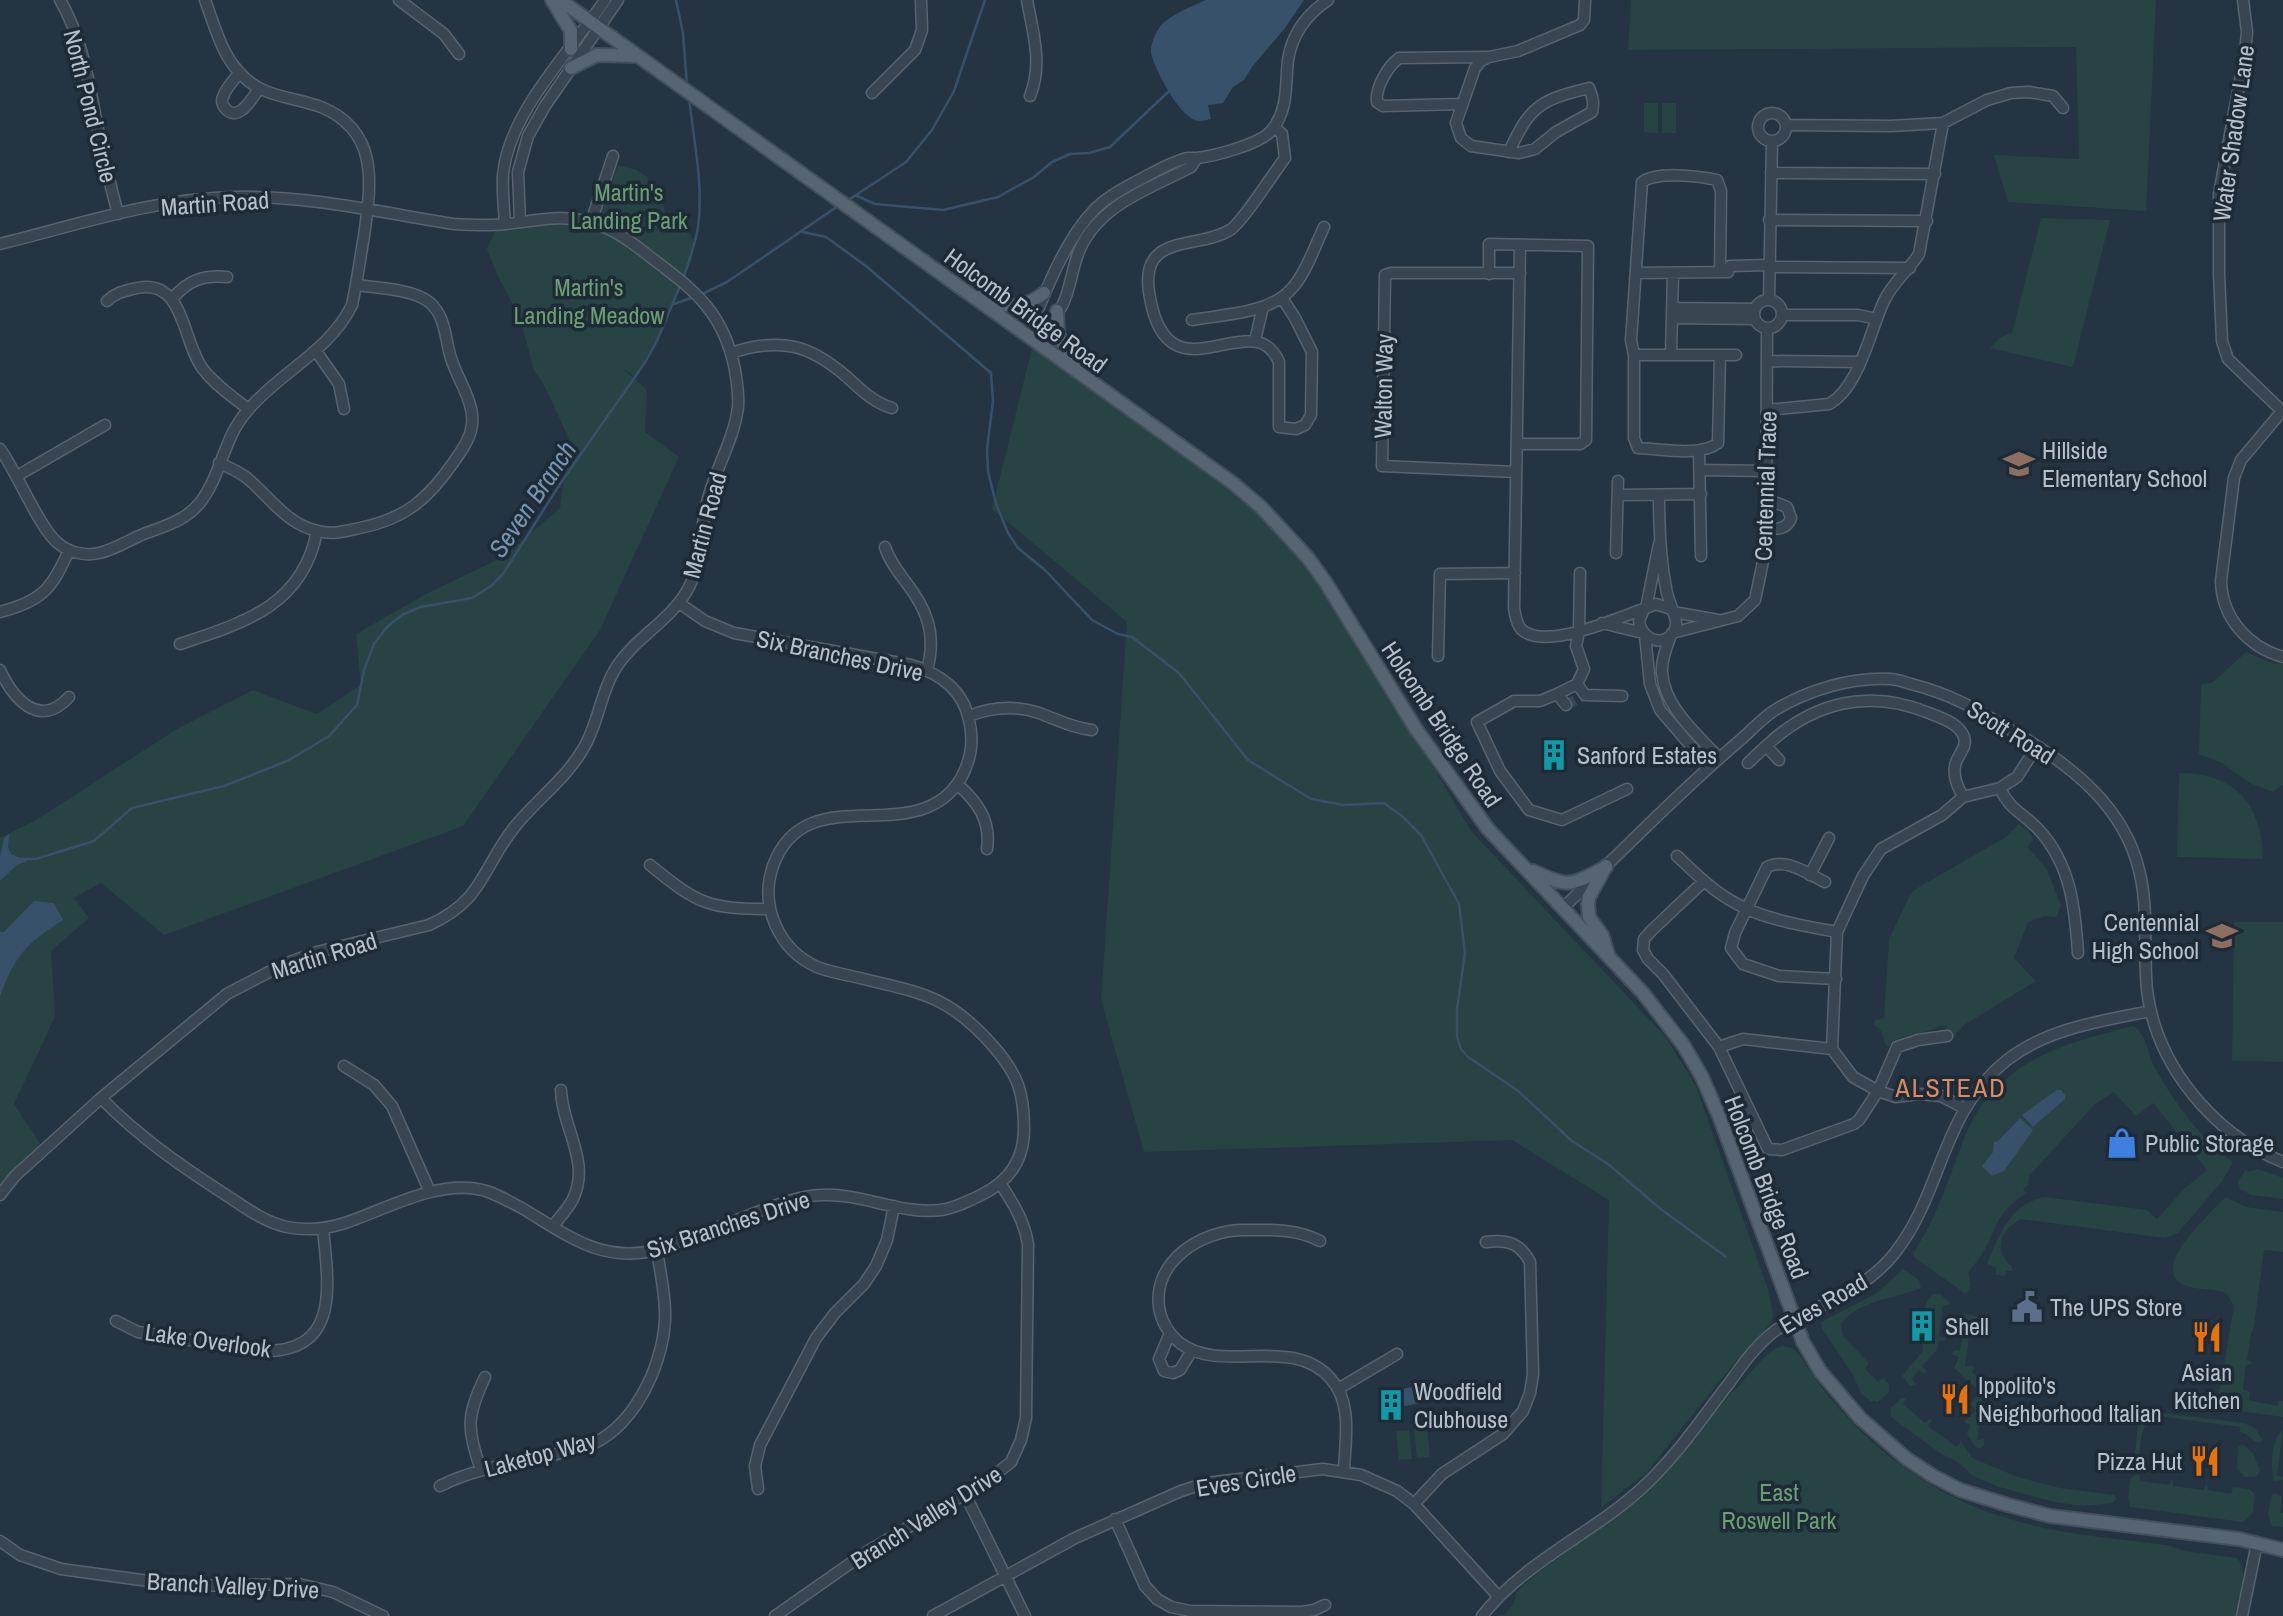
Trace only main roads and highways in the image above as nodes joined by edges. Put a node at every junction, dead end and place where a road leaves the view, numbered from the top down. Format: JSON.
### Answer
{"nodes":[{"id":1,"x":552,"y":0,"type":"edge"},
{"id":2,"x":560,"y":0,"type":"edge"},
{"id":3,"x":571,"y":49,"type":"road end"},
{"id":4,"x":638,"y":56,"type":"junction"},
{"id":5,"x":571,"y":68,"type":"road end"},
{"id":6,"x":965,"y":292,"type":"junction"},
{"id":7,"x":1044,"y":293,"type":"road end"},
{"id":8,"x":1057,"y":311,"type":"road end"},
{"id":9,"x":1076,"y":372,"type":"junction"},
{"id":10,"x":1526,"y":868,"type":"junction"},
{"id":11,"x":1609,"y":956,"type":"junction"},
{"id":12,"x":2283,"y":1550,"type":"edge"}],
"edges":[{"from":1,"to":3,"type":"main road"},
{"from":2,"to":4,"type":"main road","name":"Holcomb Bridge Road"},
{"from":4,"to":5,"type":"main road"},
{"from":4,"to":6,"type":"main road","name":"Holcomb Bridge Road"},
{"from":6,"to":7,"type":"main road"},
{"from":6,"to":9,"type":"main road","name":"Holcomb Bridge Road"},
{"from":8,"to":9,"type":"main road"},
{"from":9,"to":10,"type":"main road","name":"Holcomb Bridge Road"},
{"from":10,"to":11,"type":"main road","name":"Holcomb Bridge Road"},
{"from":10,"to":11,"type":"main road"},
{"from":11,"to":12,"type":"main road","name":"Holcomb Bridge Road"}]}
